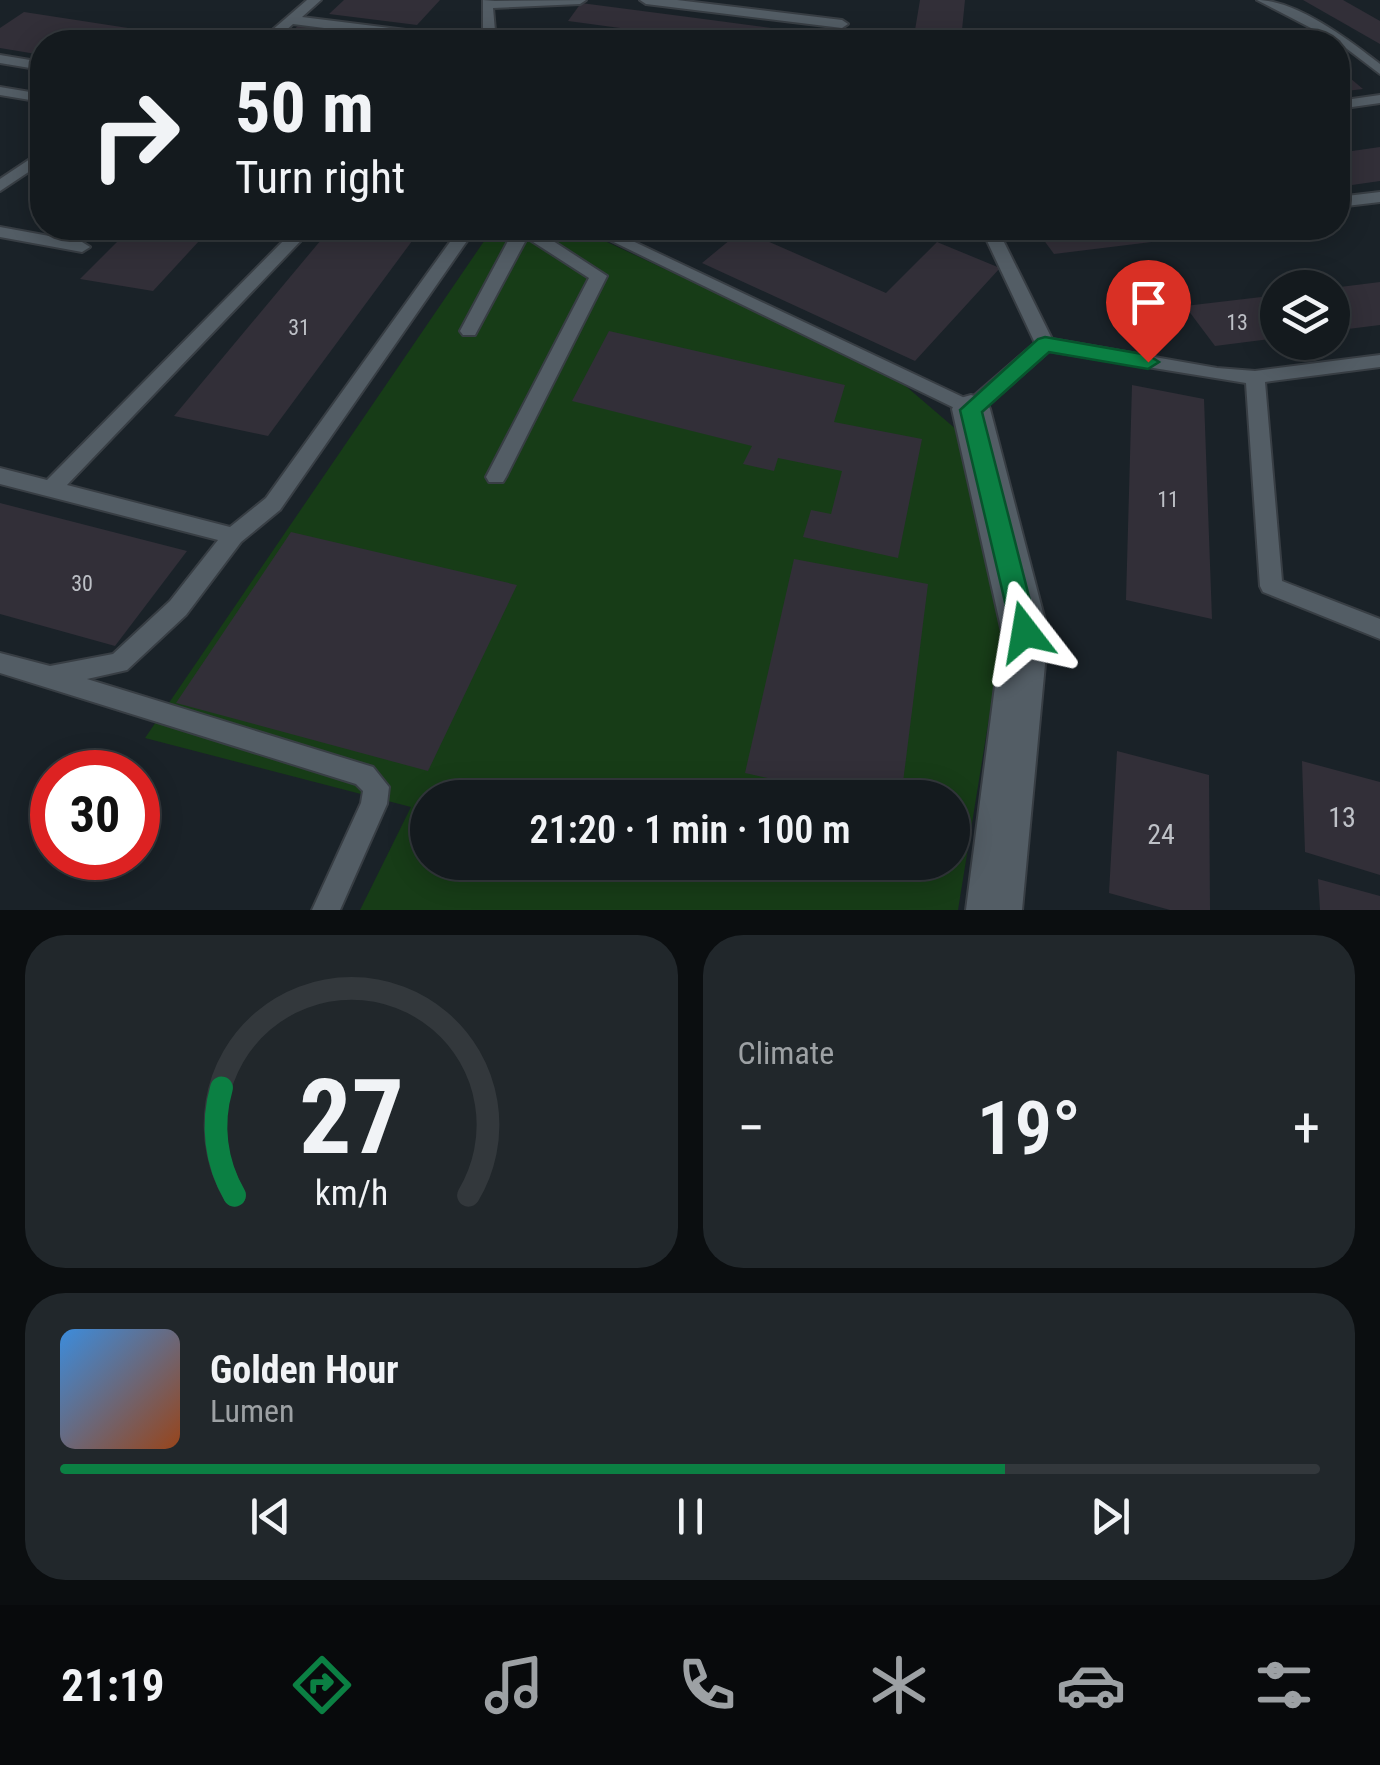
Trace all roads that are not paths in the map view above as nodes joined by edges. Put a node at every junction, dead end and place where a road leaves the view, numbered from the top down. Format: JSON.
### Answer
{"nodes":[{"id":1,"x":314,"y":0,"type":"edge"},
{"id":2,"x":580,"y":0,"type":"edge"},
{"id":3,"x":646,"y":0,"type":"edge"},
{"id":4,"x":1263,"y":0,"type":"edge"},
{"id":5,"x":488,"y":3,"type":"edge"},
{"id":6,"x":718,"y":4,"type":"edge"},
{"id":7,"x":291,"y":20,"type":"junction"},
{"id":8,"x":842,"y":24,"type":"dead end"},
{"id":9,"x":278,"y":30,"type":"edge"},
{"id":10,"x":373,"y":30,"type":"edge"},
{"id":11,"x":492,"y":30,"type":"edge"},
{"id":12,"x":1312,"y":30,"type":"edge"},
{"id":13,"x":1350,"y":53,"type":"edge"},
{"id":14,"x":0,"y":59,"type":"edge"},
{"id":15,"x":30,"y":64,"type":"edge"},
{"id":16,"x":1380,"y":70,"type":"edge"},
{"id":17,"x":0,"y":90,"type":"edge"},
{"id":18,"x":30,"y":96,"type":"edge"},
{"id":19,"x":1380,"y":99,"type":"edge"},
{"id":20,"x":1350,"y":103,"type":"edge"},
{"id":21,"x":30,"y":165,"type":"edge"},
{"id":22,"x":0,"y":186,"type":"edge"},
{"id":23,"x":1380,"y":197,"type":"edge"},
{"id":24,"x":1350,"y":201,"type":"edge"},
{"id":25,"x":0,"y":232,"type":"edge"},
{"id":26,"x":30,"y":237,"type":"edge"},
{"id":27,"x":44,"y":240,"type":"edge"},
{"id":28,"x":293,"y":240,"type":"edge"},
{"id":29,"x":460,"y":240,"type":"edge"},
{"id":30,"x":518,"y":240,"type":"edge"},
{"id":31,"x":542,"y":240,"type":"edge"},
{"id":32,"x":618,"y":240,"type":"edge"},
{"id":33,"x":995,"y":240,"type":"edge"},
{"id":34,"x":82,"y":247,"type":"dead end"},
{"id":35,"x":470,"y":331,"type":"dead end"},
{"id":36,"x":1045,"y":344,"type":"junction"},
{"id":37,"x":1380,"y":361,"type":"edge"},
{"id":38,"x":1255,"y":376,"type":"junction"},
{"id":39,"x":970,"y":410,"type":"junction"},
{"id":40,"x":0,"y":476,"type":"edge"},
{"id":41,"x":496,"y":477,"type":"dead end"},
{"id":42,"x":52,"y":488,"type":"junction"},
{"id":43,"x":234,"y":536,"type":"junction"},
{"id":44,"x":1380,"y":628,"type":"edge"},
{"id":45,"x":0,"y":663,"type":"edge"},
{"id":46,"x":50,"y":676,"type":"junction"},
{"id":47,"x":326,"y":910,"type":"edge"},
{"id":48,"x":994,"y":910,"type":"edge"}],
"edges":[{"from":1,"to":7,"type":"lane"},
{"from":2,"to":5,"type":"lane"},
{"from":3,"to":6,"type":"lane"},
{"from":4,"to":12,"type":"lane"},
{"from":5,"to":11,"type":"lane"},
{"from":6,"to":8,"type":"lane"},
{"from":7,"to":9,"type":"lane"},
{"from":7,"to":10,"type":"lane"},
{"from":13,"to":16,"type":"lane"},
{"from":14,"to":15,"type":"lane"},
{"from":17,"to":18,"type":"lane"},
{"from":19,"to":20,"type":"lane"},
{"from":21,"to":22,"type":"lane"},
{"from":23,"to":24,"type":"lane"},
{"from":25,"to":26,"type":"lane"},
{"from":27,"to":34,"type":"lane"},
{"from":28,"to":42,"type":"lane"},
{"from":29,"to":43,"type":"lane"},
{"from":30,"to":35,"type":"lane"},
{"from":31,"to":41,"type":"lane"},
{"from":32,"to":39,"type":"lane"},
{"from":33,"to":36,"type":"lane"},
{"from":36,"to":38,"type":"lane"},
{"from":36,"to":39,"type":"lane"},
{"from":37,"to":38,"type":"lane"},
{"from":38,"to":44,"type":"lane"},
{"from":39,"to":48,"type":"street"},
{"from":40,"to":42,"type":"lane"},
{"from":42,"to":43,"type":"lane"},
{"from":43,"to":46,"type":"lane"},
{"from":45,"to":46,"type":"lane"},
{"from":46,"to":47,"type":"lane"}]}
